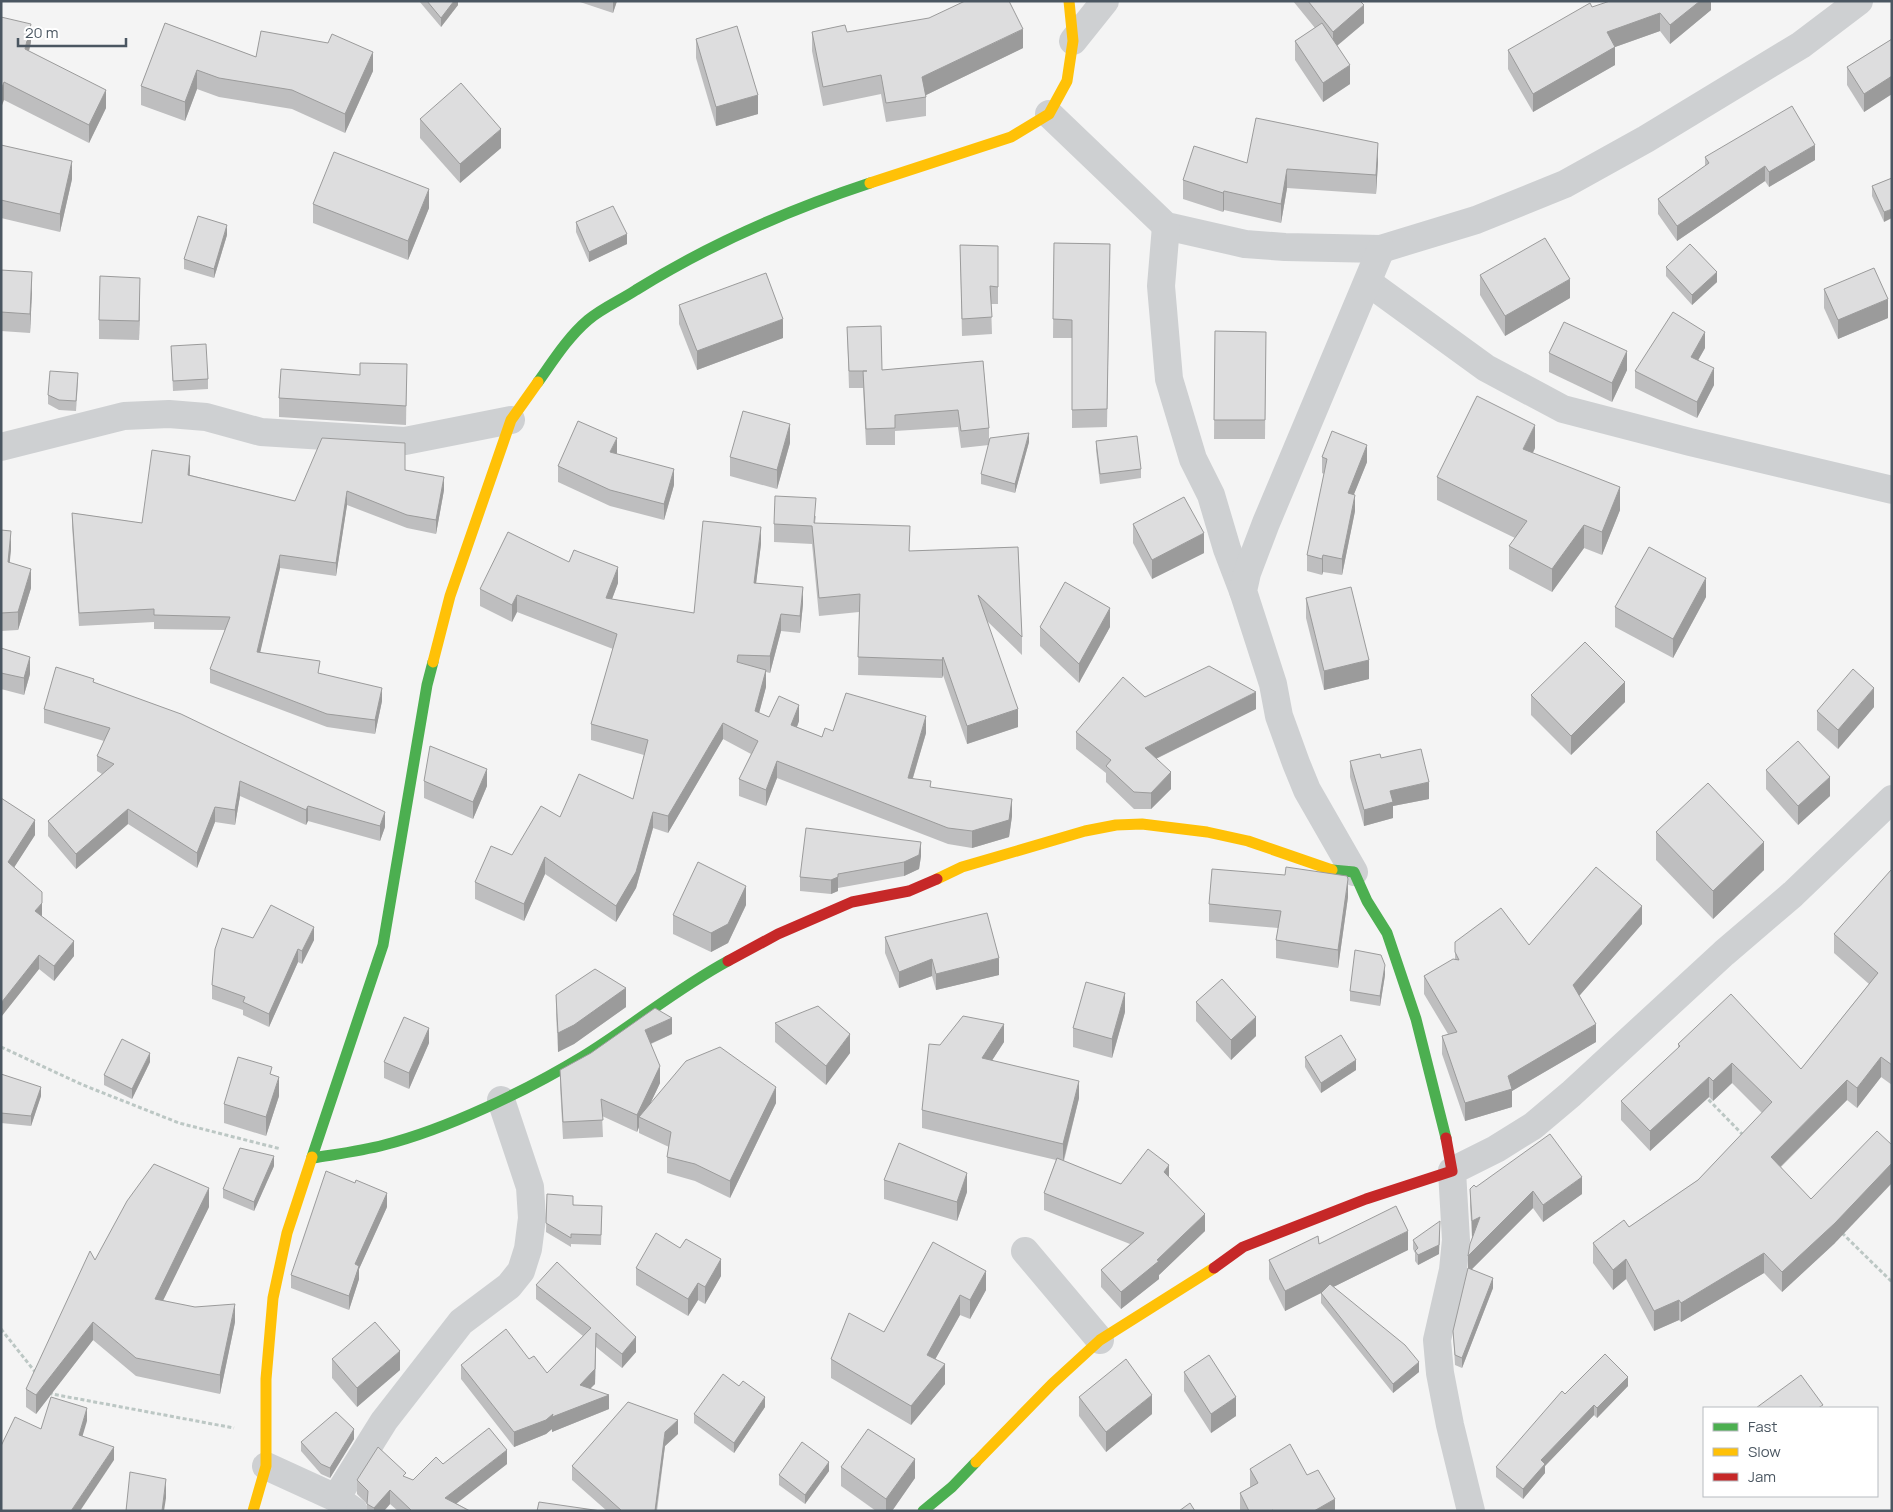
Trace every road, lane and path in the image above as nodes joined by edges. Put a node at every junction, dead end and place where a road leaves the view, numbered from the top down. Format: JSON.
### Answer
{"nodes":[{"id":1,"x":1069,"y":1,"type":"edge"},
{"id":2,"x":1105,"y":1,"type":"edge"},
{"id":3,"x":1859,"y":1,"type":"edge"},
{"id":4,"x":1073,"y":41,"type":"junction"},
{"id":5,"x":1049,"y":114,"type":"junction"},
{"id":6,"x":1166,"y":226,"type":"junction"},
{"id":7,"x":1381,"y":249,"type":"junction"},
{"id":8,"x":1369,"y":283,"type":"junction"},
{"id":9,"x":511,"y":420,"type":"junction"},
{"id":10,"x":1,"y":447,"type":"edge"},
{"id":11,"x":1892,"y":490,"type":"edge"},
{"id":12,"x":1243,"y":591,"type":"junction"},
{"id":13,"x":1892,"y":799,"type":"edge"},
{"id":14,"x":1354,"y":872,"type":"junction"},
{"id":15,"x":1,"y":1046,"type":"edge"},
{"id":16,"x":1702,"y":1094,"type":"edge"},
{"id":17,"x":501,"y":1100,"type":"junction"},
{"id":18,"x":1751,"y":1142,"type":"edge"},
{"id":19,"x":313,"y":1158,"type":"junction"},
{"id":20,"x":1452,"y":1171,"type":"junction"},
{"id":21,"x":1836,"y":1226,"type":"edge"},
{"id":22,"x":1025,"y":1251,"type":"dead end"},
{"id":23,"x":1892,"y":1282,"type":"edge"},
{"id":24,"x":1,"y":1329,"type":"edge"},
{"id":25,"x":1100,"y":1340,"type":"junction"},
{"id":26,"x":41,"y":1380,"type":"edge"},
{"id":27,"x":47,"y":1387,"type":"edge"},
{"id":28,"x":265,"y":1433,"type":"junction"},
{"id":29,"x":266,"y":1466,"type":"junction"},
{"id":30,"x":345,"y":1504,"type":"edge"},
{"id":31,"x":253,"y":1511,"type":"edge"},
{"id":32,"x":922,"y":1511,"type":"edge"},
{"id":33,"x":1471,"y":1511,"type":"edge"}],
"edges":[{"from":1,"to":4,"type":"street"},
{"from":2,"to":4,"type":"street"},
{"from":3,"to":7,"type":"street"},
{"from":4,"to":5,"type":"street"},
{"from":5,"to":6,"type":"street"},
{"from":5,"to":9,"type":"street"},
{"from":6,"to":7,"type":"street"},
{"from":6,"to":12,"type":"street"},
{"from":7,"to":8,"type":"street"},
{"from":8,"to":11,"type":"street"},
{"from":8,"to":12,"type":"street"},
{"from":9,"to":10,"type":"street"},
{"from":9,"to":19,"type":"street"},
{"from":12,"to":14,"type":"street"},
{"from":13,"to":20,"type":"street"},
{"from":14,"to":17,"type":"street"},
{"from":14,"to":20,"type":"street"},
{"from":15,"to":19,"type":"path"},
{"from":16,"to":18,"type":"path"},
{"from":17,"to":19,"type":"street"},
{"from":17,"to":30,"type":"street"},
{"from":19,"to":28,"type":"street"},
{"from":20,"to":25,"type":"street"},
{"from":20,"to":33,"type":"street"},
{"from":21,"to":23,"type":"path"},
{"from":22,"to":25,"type":"street"},
{"from":24,"to":26,"type":"path"},
{"from":25,"to":32,"type":"street"},
{"from":27,"to":28,"type":"path"},
{"from":28,"to":29,"type":"street"},
{"from":29,"to":30,"type":"street"},
{"from":29,"to":31,"type":"street"}]}
